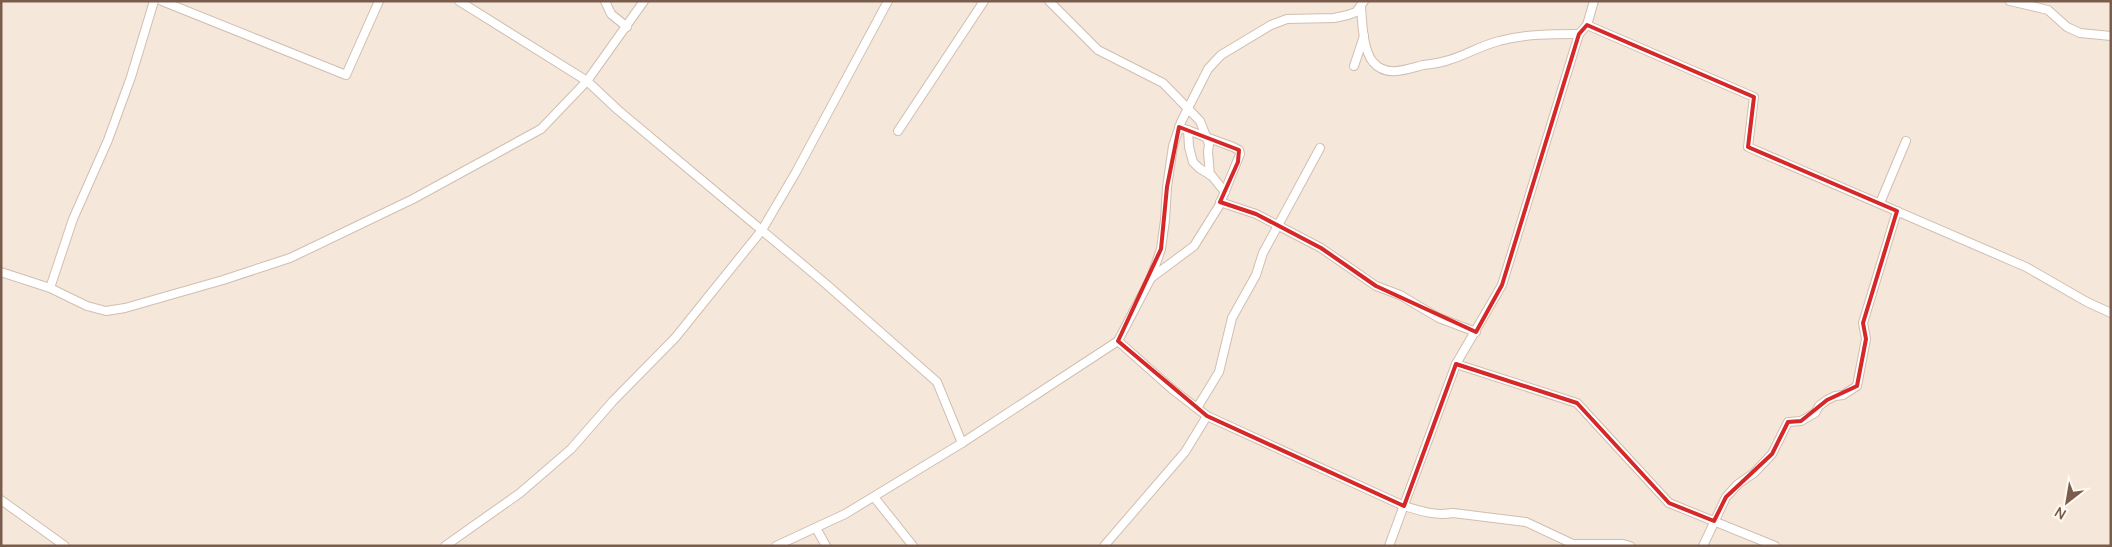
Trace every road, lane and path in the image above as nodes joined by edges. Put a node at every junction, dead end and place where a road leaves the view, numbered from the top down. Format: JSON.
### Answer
{"nodes":[{"id":1,"x":154,"y":1,"type":"edge"},
{"id":2,"x":162,"y":1,"type":"edge"},
{"id":3,"x":379,"y":1,"type":"edge"},
{"id":4,"x":459,"y":1,"type":"edge"},
{"id":5,"x":605,"y":1,"type":"edge"},
{"id":6,"x":644,"y":1,"type":"edge"},
{"id":7,"x":888,"y":1,"type":"edge"},
{"id":8,"x":984,"y":1,"type":"edge"},
{"id":9,"x":1049,"y":1,"type":"edge"},
{"id":10,"x":1594,"y":1,"type":"edge"},
{"id":11,"x":2010,"y":1,"type":"edge"},
{"id":12,"x":1362,"y":4,"type":"edge"},
{"id":13,"x":1587,"y":25,"type":"junction"},
{"id":14,"x":627,"y":27,"type":"junction"},
{"id":15,"x":1579,"y":34,"type":"junction"},
{"id":16,"x":1364,"y":36,"type":"junction"},
{"id":17,"x":2111,"y":36,"type":"edge"},
{"id":18,"x":1354,"y":66,"type":"dead end"},
{"id":19,"x":587,"y":81,"type":"junction"},
{"id":20,"x":1187,"y":110,"type":"junction"},
{"id":21,"x":1179,"y":128,"type":"junction"},
{"id":22,"x":1188,"y":130,"type":"junction"},
{"id":23,"x":898,"y":131,"type":"dead end"},
{"id":24,"x":1207,"y":138,"type":"junction"},
{"id":25,"x":1906,"y":141,"type":"dead end"},
{"id":26,"x":1320,"y":148,"type":"dead end"},
{"id":27,"x":1210,"y":175,"type":"junction"},
{"id":28,"x":1225,"y":192,"type":"junction"},
{"id":29,"x":1220,"y":202,"type":"junction"},
{"id":30,"x":1880,"y":203,"type":"junction"},
{"id":31,"x":1897,"y":211,"type":"junction"},
{"id":32,"x":1278,"y":226,"type":"junction"},
{"id":33,"x":762,"y":230,"type":"junction"},
{"id":34,"x":1,"y":272,"type":"edge"},
{"id":35,"x":1151,"y":278,"type":"junction"},
{"id":36,"x":50,"y":288,"type":"junction"},
{"id":37,"x":2111,"y":313,"type":"edge"},
{"id":38,"x":1476,"y":332,"type":"junction"},
{"id":39,"x":1118,"y":341,"type":"junction"},
{"id":40,"x":1456,"y":364,"type":"junction"},
{"id":41,"x":1197,"y":408,"type":"junction"},
{"id":42,"x":1207,"y":416,"type":"junction"},
{"id":43,"x":962,"y":443,"type":"junction"},
{"id":44,"x":874,"y":497,"type":"junction"},
{"id":45,"x":1,"y":500,"type":"edge"},
{"id":46,"x":1404,"y":506,"type":"junction"},
{"id":47,"x":1714,"y":521,"type":"junction"},
{"id":48,"x":816,"y":528,"type":"junction"},
{"id":49,"x":1562,"y":542,"type":"edge"},
{"id":50,"x":65,"y":546,"type":"edge"},
{"id":51,"x":445,"y":546,"type":"edge"},
{"id":52,"x":776,"y":546,"type":"edge"},
{"id":53,"x":826,"y":546,"type":"edge"},
{"id":54,"x":913,"y":546,"type":"edge"},
{"id":55,"x":1104,"y":546,"type":"edge"},
{"id":56,"x":1389,"y":546,"type":"edge"},
{"id":57,"x":1630,"y":546,"type":"edge"},
{"id":58,"x":1703,"y":546,"type":"edge"},
{"id":59,"x":1775,"y":546,"type":"edge"}],
"edges":[{"from":1,"to":36,"type":"street"},
{"from":2,"to":3,"type":"street"},
{"from":4,"to":19,"type":"street"},
{"from":5,"to":14,"type":"street"},
{"from":6,"to":14,"type":"street"},
{"from":7,"to":33,"type":"street"},
{"from":8,"to":23,"type":"street"},
{"from":9,"to":20,"type":"street"},
{"from":10,"to":13,"type":"street"},
{"from":11,"to":17,"type":"street"},
{"from":12,"to":16,"type":"street"},
{"from":12,"to":20,"type":"street"},
{"from":13,"to":15,"type":"street"},
{"from":13,"to":30,"type":"street"},
{"from":14,"to":19,"type":"street"},
{"from":15,"to":16,"type":"street"},
{"from":15,"to":38,"type":"street"},
{"from":16,"to":18,"type":"street"},
{"from":19,"to":33,"type":"street"},
{"from":19,"to":36,"type":"street"},
{"from":20,"to":21,"type":"street"},
{"from":20,"to":24,"type":"street"},
{"from":21,"to":22,"type":"street"},
{"from":21,"to":35,"type":"street"},
{"from":22,"to":24,"type":"street"},
{"from":22,"to":27,"type":"street"},
{"from":24,"to":27,"type":"street"},
{"from":24,"to":28,"type":"street"},
{"from":25,"to":30,"type":"street"},
{"from":26,"to":32,"type":"street"},
{"from":27,"to":28,"type":"street"},
{"from":28,"to":29,"type":"street"},
{"from":29,"to":32,"type":"street"},
{"from":29,"to":35,"type":"street"},
{"from":30,"to":31,"type":"street"},
{"from":31,"to":37,"type":"street"},
{"from":31,"to":47,"type":"street"},
{"from":32,"to":38,"type":"street"},
{"from":32,"to":41,"type":"street"},
{"from":33,"to":43,"type":"street"},
{"from":33,"to":51,"type":"street"},
{"from":34,"to":36,"type":"street"},
{"from":35,"to":39,"type":"street"},
{"from":38,"to":40,"type":"street"},
{"from":39,"to":41,"type":"street"},
{"from":39,"to":43,"type":"street"},
{"from":40,"to":46,"type":"street"},
{"from":40,"to":47,"type":"street"},
{"from":41,"to":42,"type":"street"},
{"from":42,"to":46,"type":"street"},
{"from":42,"to":55,"type":"street"},
{"from":43,"to":44,"type":"street"},
{"from":44,"to":48,"type":"street"},
{"from":44,"to":54,"type":"street"},
{"from":45,"to":50,"type":"street"},
{"from":46,"to":49,"type":"street"},
{"from":46,"to":56,"type":"street"},
{"from":47,"to":58,"type":"street"},
{"from":47,"to":59,"type":"street"},
{"from":48,"to":52,"type":"street"},
{"from":48,"to":53,"type":"street"},
{"from":49,"to":57,"type":"street"}]}
